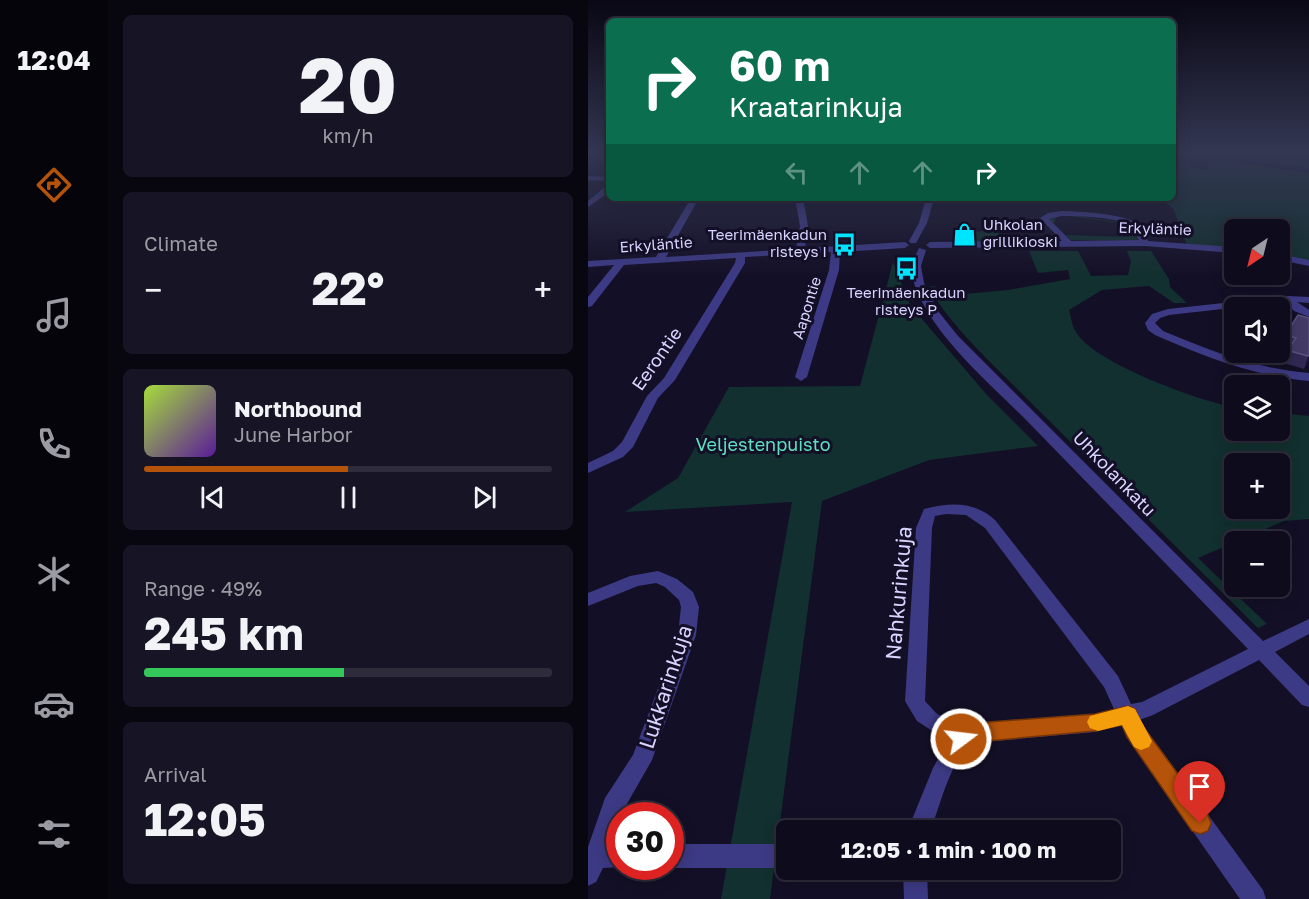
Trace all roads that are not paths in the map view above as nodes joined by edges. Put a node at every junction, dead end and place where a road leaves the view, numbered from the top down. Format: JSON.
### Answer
{"nodes":[{"id":1,"x":603,"y":193,"type":"edge"},
{"id":2,"x":693,"y":201,"type":"edge"},
{"id":3,"x":800,"y":201,"type":"edge"},
{"id":4,"x":929,"y":201,"type":"edge"},
{"id":5,"x":588,"y":205,"type":"edge"},
{"id":6,"x":1068,"y":243,"type":"junction"},
{"id":7,"x":1145,"y":243,"type":"junction"},
{"id":8,"x":917,"y":246,"type":"junction"},
{"id":9,"x":836,"y":248,"type":"junction"},
{"id":10,"x":1224,"y":249,"type":"edge"},
{"id":11,"x":800,"y":250,"type":"junction"},
{"id":12,"x":741,"y":254,"type":"junction"},
{"id":13,"x":1290,"y":259,"type":"edge"},
{"id":14,"x":660,"y":260,"type":"junction"},
{"id":15,"x":621,"y":262,"type":"junction"},
{"id":16,"x":1309,"y":263,"type":"edge"},
{"id":17,"x":588,"y":264,"type":"edge"},
{"id":18,"x":1290,"y":299,"type":"edge"},
{"id":19,"x":1309,"y":300,"type":"edge"},
{"id":20,"x":1290,"y":301,"type":"edge"},
{"id":21,"x":588,"y":304,"type":"edge"},
{"id":22,"x":1224,"y":306,"type":"edge"},
{"id":23,"x":1309,"y":314,"type":"edge"},
{"id":24,"x":1224,"y":361,"type":"edge"},
{"id":25,"x":1230,"y":363,"type":"edge"},
{"id":26,"x":801,"y":377,"type":"dead end"},
{"id":27,"x":1309,"y":377,"type":"edge"},
{"id":28,"x":588,"y":469,"type":"edge"},
{"id":29,"x":588,"y":600,"type":"edge"},
{"id":30,"x":1309,"y":626,"type":"edge"},
{"id":31,"x":1262,"y":651,"type":"junction"},
{"id":32,"x":1309,"y":699,"type":"edge"},
{"id":33,"x":1128,"y":715,"type":"junction"},
{"id":34,"x":961,"y":739,"type":"junction"},
{"id":35,"x":923,"y":820,"type":"edge"},
{"id":36,"x":684,"y":856,"type":"edge"},
{"id":37,"x":776,"y":856,"type":"edge"},
{"id":38,"x":592,"y":865,"type":"edge"},
{"id":39,"x":915,"y":880,"type":"edge"},
{"id":40,"x":916,"y":899,"type":"edge"},
{"id":41,"x":1254,"y":899,"type":"edge"}],
"edges":[{"from":1,"to":5,"type":"street"},
{"from":2,"to":14,"type":"street"},
{"from":3,"to":11,"type":"street"},
{"from":4,"to":8,"type":"street"},
{"from":6,"to":7,"type":"street","name":"Erkyläntie"},
{"from":6,"to":7,"type":"street"},
{"from":6,"to":8,"type":"street","name":"Erkyläntie"},
{"from":7,"to":10,"type":"street","name":"Erkyläntie"},
{"from":8,"to":9,"type":"street","name":"Erkyläntie"},
{"from":8,"to":31,"type":"street","name":"Uhkolankatu"},
{"from":9,"to":11,"type":"street","name":"Erkyläntie"},
{"from":9,"to":26,"type":"street","name":"Aapontie"},
{"from":11,"to":12,"type":"street","name":"Erkyläntie"},
{"from":12,"to":14,"type":"street","name":"Erkyläntie"},
{"from":12,"to":28,"type":"street","name":"Eerontie"},
{"from":13,"to":16,"type":"street"},
{"from":14,"to":15,"type":"street","name":"Erkyläntie"},
{"from":15,"to":17,"type":"street","name":"Erkyläntie"},
{"from":15,"to":21,"type":"street"},
{"from":18,"to":19,"type":"street"},
{"from":20,"to":23,"type":"street"},
{"from":22,"to":24,"type":"street"},
{"from":25,"to":27,"type":"street"},
{"from":29,"to":38,"type":"street","name":"Lukkarinkuja"},
{"from":30,"to":31,"type":"street"},
{"from":31,"to":32,"type":"street","name":"Uhkolankatu"},
{"from":31,"to":33,"type":"street"},
{"from":33,"to":34,"type":"street"},
{"from":33,"to":34,"type":"street","name":"Nahkurinkuja"},
{"from":33,"to":41,"type":"street"},
{"from":34,"to":35,"type":"street"},
{"from":36,"to":37,"type":"street"},
{"from":39,"to":40,"type":"street"}]}
